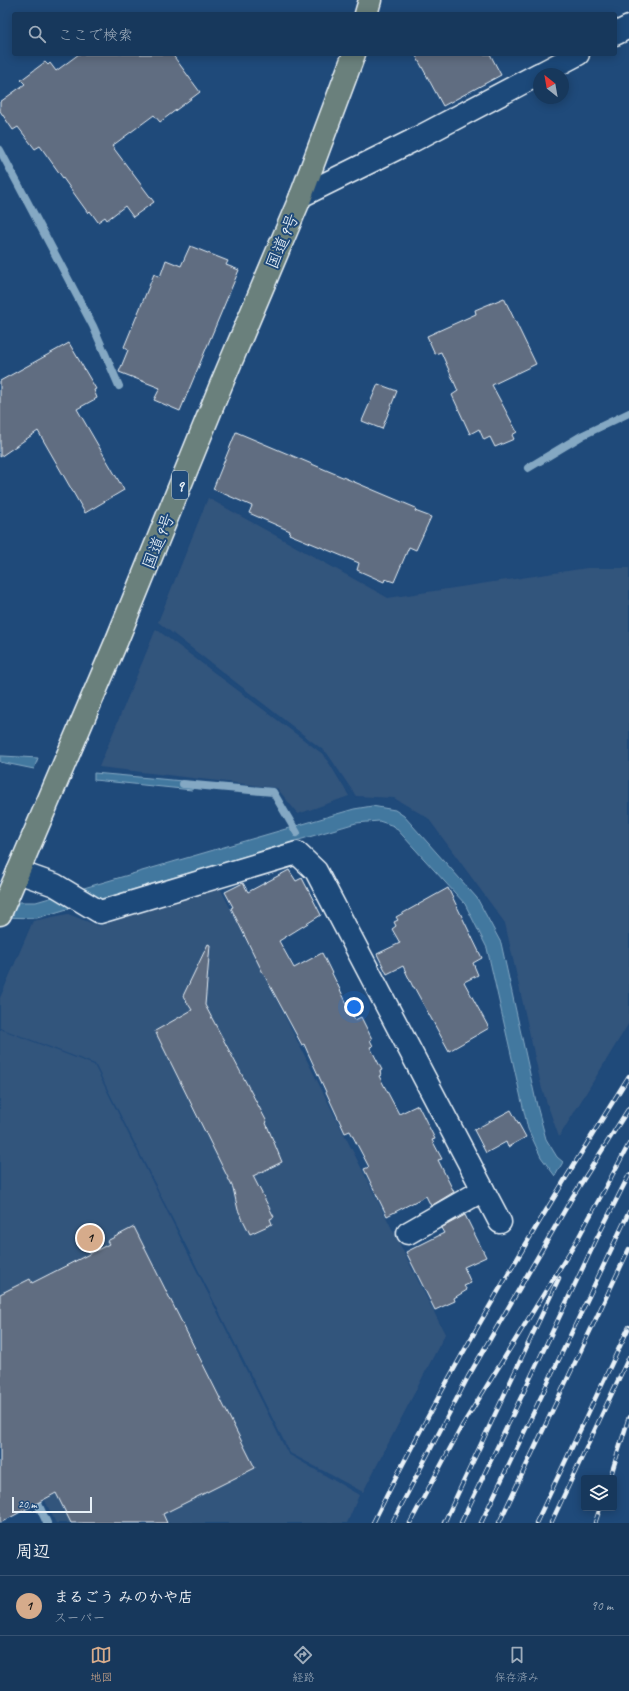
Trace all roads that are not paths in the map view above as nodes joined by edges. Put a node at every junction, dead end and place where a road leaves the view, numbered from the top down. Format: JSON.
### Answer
{"nodes":[{"id":1,"x":370,"y":0,"type":"edge"},
{"id":2,"x":367,"y":12,"type":"edge"},
{"id":3,"x":629,"y":27,"type":"edge"},
{"id":4,"x":617,"y":33,"type":"edge"},
{"id":5,"x":353,"y":56,"type":"edge"},
{"id":6,"x":574,"y":56,"type":"edge"},
{"id":7,"x":551,"y":68,"type":"edge"},
{"id":8,"x":533,"y":77,"type":"edge"},
{"id":9,"x":301,"y":196,"type":"junction"},
{"id":10,"x":18,"y":872,"type":"junction"},
{"id":11,"x":2,"y":902,"type":"edge"},
{"id":12,"x":484,"y":1190,"type":"junction"},
{"id":13,"x":500,"y":1222,"type":"dead end"},
{"id":14,"x":408,"y":1233,"type":"dead end"}],
"edges":[{"from":1,"to":2,"type":"highway"},
{"from":3,"to":4,"type":"street"},
{"from":5,"to":9,"type":"highway","name":"国道9号","number":"9"},
{"from":6,"to":7,"type":"street"},
{"from":8,"to":9,"type":"street"},
{"from":9,"to":10,"type":"highway","name":"国道9号","number":"9"},
{"from":10,"to":11,"type":"highway","name":"国道9号","number":"9"},
{"from":10,"to":12,"type":"street"},
{"from":12,"to":13,"type":"street"},
{"from":12,"to":14,"type":"street"}]}
